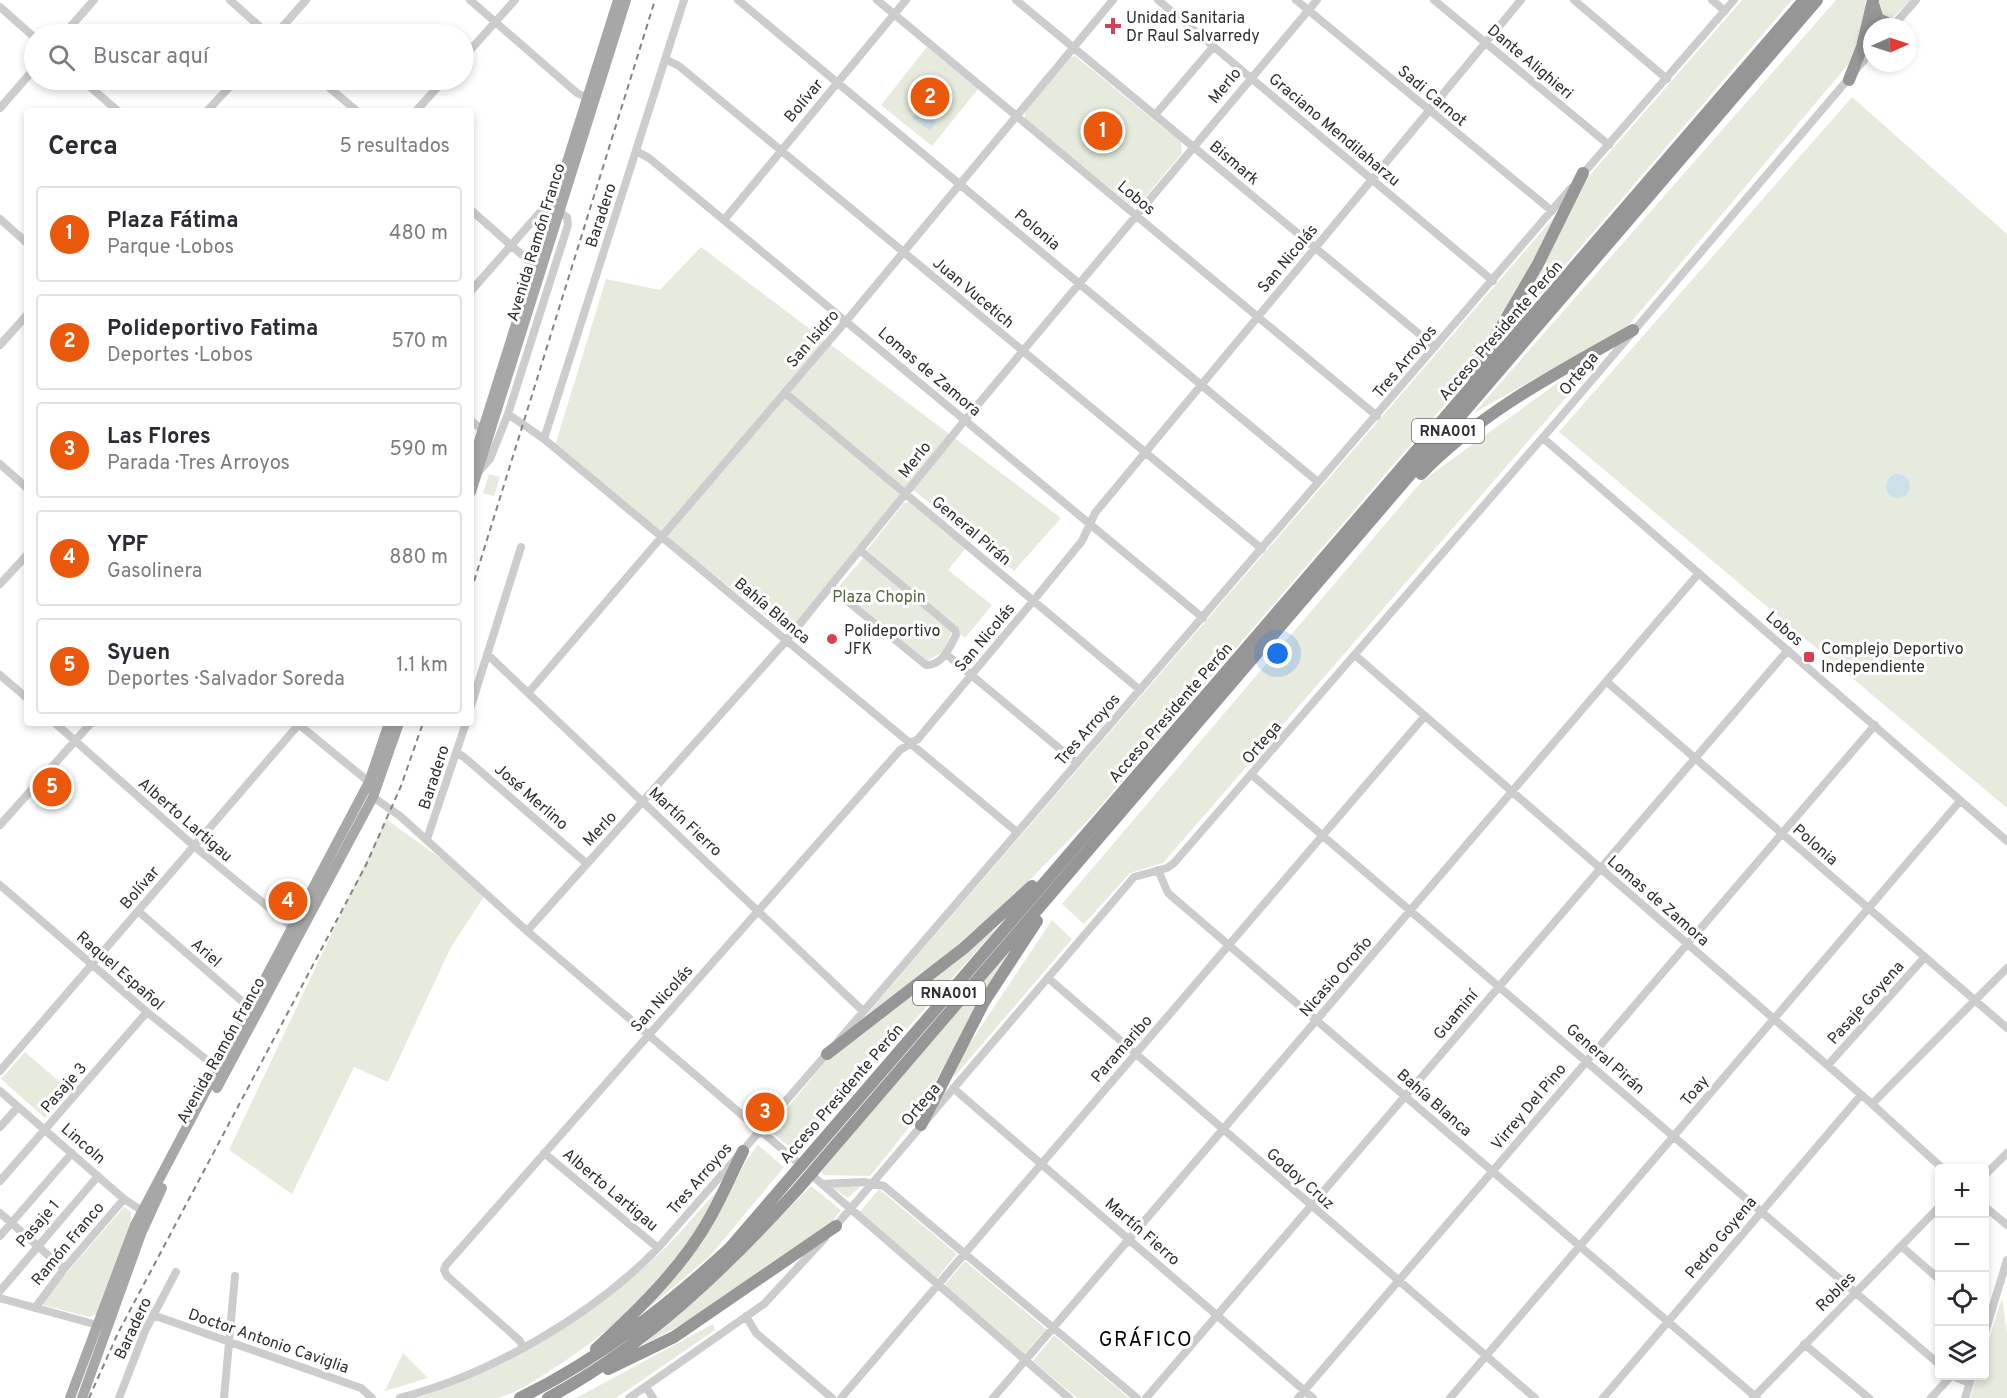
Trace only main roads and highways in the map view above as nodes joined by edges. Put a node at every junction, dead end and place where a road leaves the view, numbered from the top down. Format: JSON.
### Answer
{"nodes":[{"id":1,"x":618,"y":0,"type":"edge"},
{"id":2,"x":626,"y":0,"type":"edge"},
{"id":3,"x":1804,"y":0,"type":"edge"},
{"id":4,"x":1817,"y":0,"type":"edge"},
{"id":5,"x":1873,"y":1,"type":"edge"},
{"id":6,"x":1878,"y":18,"type":"edge"},
{"id":7,"x":1849,"y":80,"type":"road end"},
{"id":8,"x":591,"y":99,"type":"junction"},
{"id":9,"x":1583,"y":173,"type":"road end"},
{"id":10,"x":538,"y":269,"type":"junction"},
{"id":11,"x":1633,"y":330,"type":"road end"},
{"id":12,"x":1424,"y":444,"type":"junction"},
{"id":13,"x":474,"y":470,"type":"edge"},
{"id":14,"x":1369,"y":524,"type":"junction"},
{"id":15,"x":388,"y":726,"type":"edge"},
{"id":16,"x":398,"y":726,"type":"edge"},
{"id":17,"x":1081,"y":840,"type":"junction"},
{"id":18,"x":1079,"y":862,"type":"junction"},
{"id":19,"x":297,"y":931,"type":"junction"},
{"id":20,"x":827,"y":1054,"type":"road end"},
{"id":21,"x":921,"y":1125,"type":"road end"},
{"id":22,"x":822,"y":1150,"type":"junction"},
{"id":23,"x":743,"y":1151,"type":"road end"},
{"id":24,"x":791,"y":1187,"type":"junction"},
{"id":25,"x":146,"y":1213,"type":"junction"},
{"id":26,"x":836,"y":1226,"type":"road end"},
{"id":27,"x":568,"y":1373,"type":"junction"},
{"id":28,"x":579,"y":1381,"type":"junction"},
{"id":29,"x":74,"y":1396,"type":"edge"},
{"id":30,"x":520,"y":1398,"type":"edge"},
{"id":31,"x":548,"y":1398,"type":"edge"}],
"edges":[{"from":1,"to":8,"type":"main road","name":"Avenida Ramón Franco"},
{"from":2,"to":8,"type":"main road","name":"Avenida Ramón Franco"},
{"from":3,"to":12,"type":"highway","name":"Acceso Presidente Perón","number":"RNA001"},
{"from":4,"to":14,"type":"highway","name":"Acceso Presidente Perón","number":"RNA001"},
{"from":5,"to":6,"type":"highway"},
{"from":5,"to":7,"type":"highway"},
{"from":8,"to":10,"type":"main road","name":"Avenida Ramón Franco"},
{"from":9,"to":12,"type":"highway"},
{"from":10,"to":13,"type":"main road","name":"Avenida Ramón Franco"},
{"from":10,"to":13,"type":"main road","name":"Avenida Ramón Franco"},
{"from":11,"to":14,"type":"highway"},
{"from":12,"to":17,"type":"highway","name":"Acceso Presidente Perón","number":"RNA001"},
{"from":14,"to":18,"type":"highway","name":"Acceso Presidente Perón","number":"RNA001"},
{"from":15,"to":19,"type":"main road","name":"Avenida Ramón Franco"},
{"from":16,"to":19,"type":"main road","name":"Avenida Ramón Franco"},
{"from":17,"to":20,"type":"highway"},
{"from":17,"to":22,"type":"highway","name":"Acceso Presidente Perón","number":"RNA001"},
{"from":18,"to":21,"type":"highway"},
{"from":18,"to":22,"type":"highway","name":"Acceso Presidente Perón","number":"RNA001"},
{"from":19,"to":25,"type":"main road","name":"Avenida Ramón Franco"},
{"from":22,"to":24,"type":"highway","name":"Acceso Presidente Perón","number":"RNA001"},
{"from":23,"to":27,"type":"highway"},
{"from":24,"to":27,"type":"highway","name":"Acceso Presidente Perón","number":"RNA001"},
{"from":24,"to":28,"type":"highway","name":"Acceso Presidente Perón","number":"RNA001"},
{"from":25,"to":29,"type":"main road","name":"Avenida Ramón Franco"},
{"from":25,"to":29,"type":"main road","name":"Avenida Ramón Franco"},
{"from":26,"to":28,"type":"highway"},
{"from":27,"to":30,"type":"highway","name":"Acceso Presidente Perón","number":"RNA001"},
{"from":28,"to":31,"type":"highway","name":"Acceso Presidente Perón","number":"RNA001"}]}
